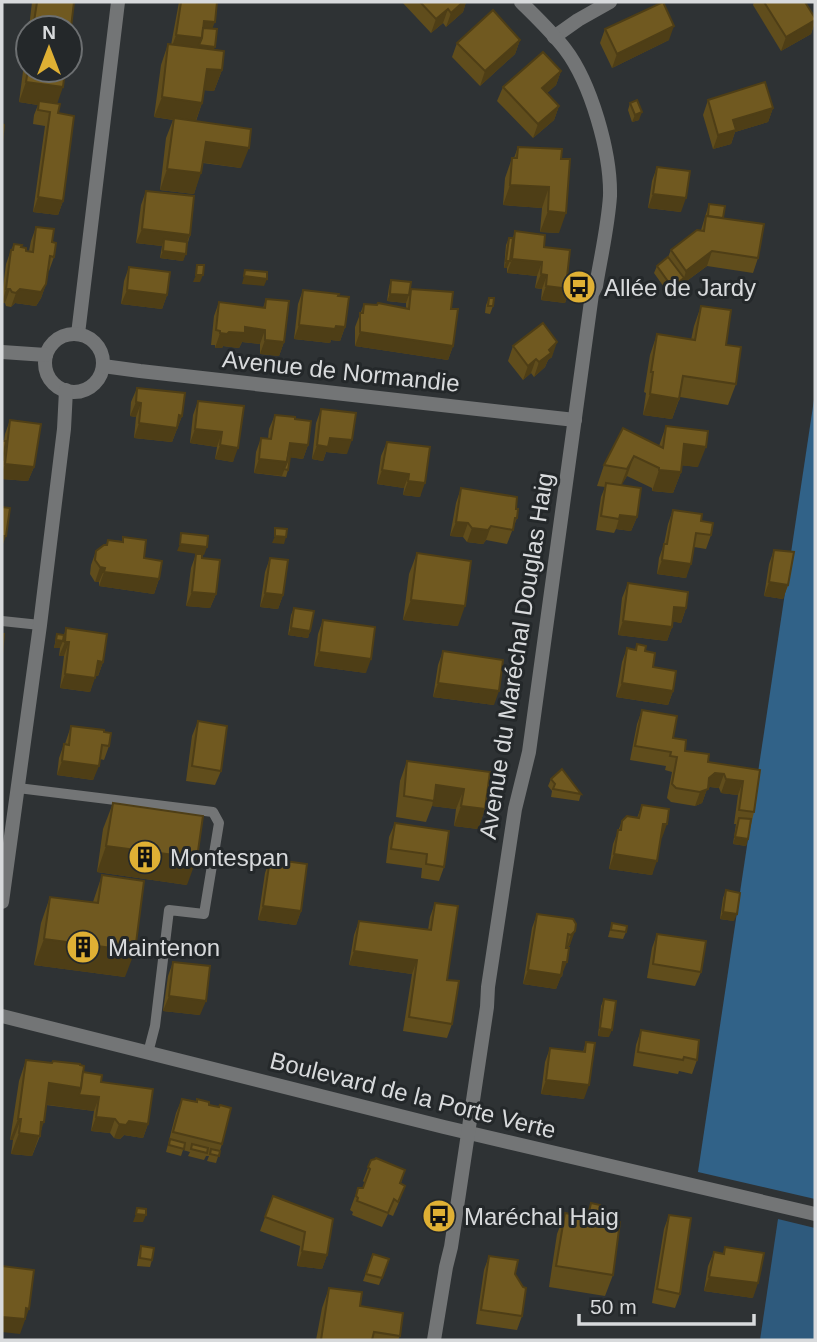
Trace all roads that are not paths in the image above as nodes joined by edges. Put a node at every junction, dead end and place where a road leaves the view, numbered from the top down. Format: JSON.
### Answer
{"nodes":[{"id":1,"x":118,"y":2,"type":"edge"},
{"id":2,"x":522,"y":2,"type":"edge"},
{"id":3,"x":610,"y":2,"type":"edge"},
{"id":4,"x":554,"y":37,"type":"junction"},
{"id":5,"x":78,"y":334,"type":"junction"},
{"id":6,"x":2,"y":352,"type":"edge"},
{"id":7,"x":46,"y":355,"type":"junction"},
{"id":8,"x":103,"y":366,"type":"junction"},
{"id":9,"x":66,"y":390,"type":"junction"},
{"id":10,"x":575,"y":420,"type":"junction"},
{"id":11,"x":2,"y":621,"type":"edge"},
{"id":12,"x":40,"y":625,"type":"junction"},
{"id":13,"x":18,"y":788,"type":"junction"},
{"id":14,"x":2,"y":902,"type":"edge"},
{"id":15,"x":2,"y":1016,"type":"edge"},
{"id":16,"x":148,"y":1053,"type":"junction"},
{"id":17,"x":469,"y":1133,"type":"junction"},
{"id":18,"x":815,"y":1214,"type":"edge"},
{"id":19,"x":434,"y":1340,"type":"edge"}],
"edges":[{"from":1,"to":5,"type":"street"},
{"from":2,"to":4,"type":"street","name":"Avenue du Maréchal Douglas Haig"},
{"from":3,"to":4,"type":"street"},
{"from":4,"to":10,"type":"street","name":"Avenue du Maréchal Douglas Haig"},
{"from":5,"to":7,"type":"street"},
{"from":5,"to":8,"type":"street"},
{"from":6,"to":7,"type":"street"},
{"from":7,"to":9,"type":"street"},
{"from":8,"to":9,"type":"street"},
{"from":8,"to":10,"type":"street","name":"Avenue de Normandie"},
{"from":9,"to":12,"type":"street"},
{"from":10,"to":17,"type":"street","name":"Avenue du Maréchal Douglas Haig"},
{"from":11,"to":12,"type":"lane"},
{"from":12,"to":13,"type":"street"},
{"from":13,"to":14,"type":"street"},
{"from":13,"to":16,"type":"lane"},
{"from":15,"to":16,"type":"street","name":"Boulevard de la Porte Verte"},
{"from":16,"to":17,"type":"street","name":"Boulevard de la Porte Verte"},
{"from":17,"to":18,"type":"street","name":"Boulevard de la Porte Verte"},
{"from":17,"to":19,"type":"street","name":"Avenue du Maréchal Douglas Haig"}]}
